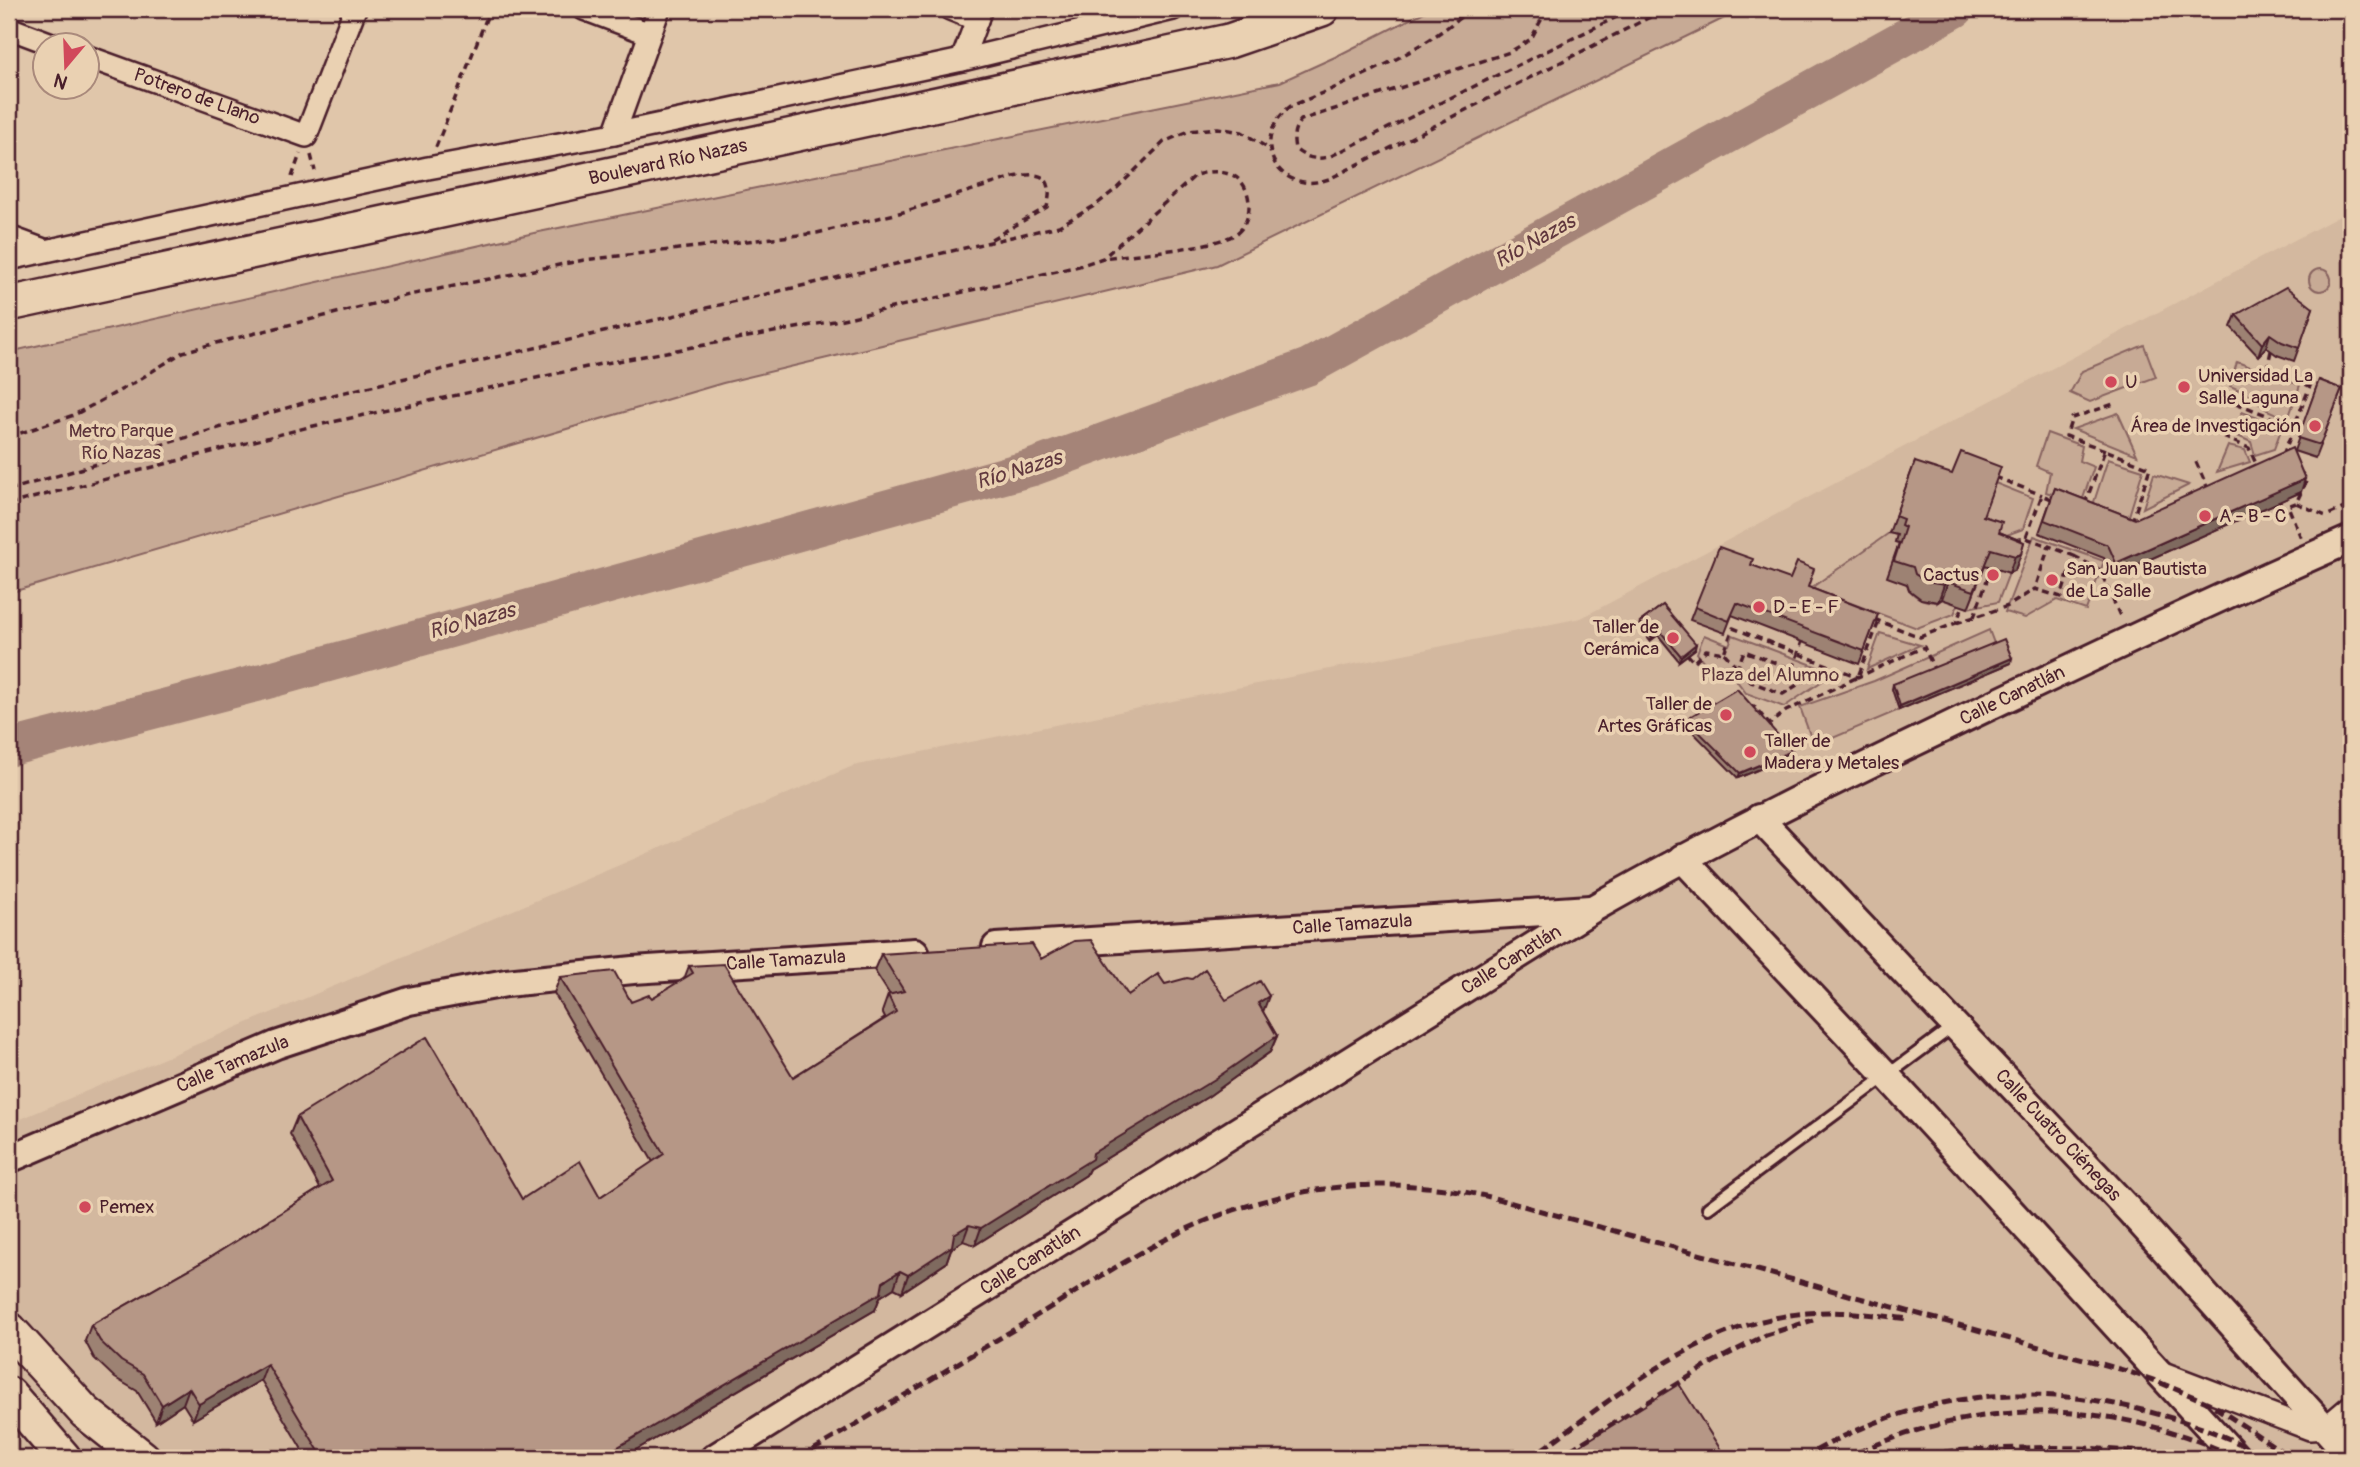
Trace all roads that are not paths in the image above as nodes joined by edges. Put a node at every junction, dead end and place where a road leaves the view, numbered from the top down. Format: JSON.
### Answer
{"nodes":[{"id":1,"x":355,"y":9,"type":"edge"},
{"id":2,"x":584,"y":9,"type":"edge"},
{"id":3,"x":659,"y":9,"type":"edge"},
{"id":4,"x":950,"y":9,"type":"edge"},
{"id":5,"x":1173,"y":9,"type":"edge"},
{"id":6,"x":1322,"y":9,"type":"edge"},
{"id":7,"x":979,"y":14,"type":"edge"},
{"id":8,"x":9,"y":28,"type":"edge"},
{"id":9,"x":650,"y":34,"type":"junction"},
{"id":10,"x":32,"y":37,"type":"edge"},
{"id":11,"x":962,"y":60,"type":"junction"},
{"id":12,"x":102,"y":62,"type":"edge"},
{"id":13,"x":614,"y":134,"type":"junction"},
{"id":14,"x":9,"y":237,"type":"edge"},
{"id":15,"x":44,"y":250,"type":"junction"},
{"id":16,"x":9,"y":259,"type":"edge"},
{"id":17,"x":9,"y":304,"type":"edge"},
{"id":18,"x":2351,"y":539,"type":"edge"},
{"id":19,"x":1759,"y":818,"type":"junction"},
{"id":20,"x":1682,"y":858,"type":"junction"},
{"id":21,"x":1594,"y":908,"type":"junction"},
{"id":22,"x":967,"y":949,"type":"edge"},
{"id":23,"x":939,"y":951,"type":"edge"},
{"id":24,"x":1955,"y":1025,"type":"junction"},
{"id":25,"x":1887,"y":1076,"type":"junction"},
{"id":26,"x":9,"y":1159,"type":"edge"},
{"id":27,"x":1708,"y":1208,"type":"dead end"},
{"id":28,"x":9,"y":1329,"type":"edge"},
{"id":29,"x":2157,"y":1371,"type":"junction"},
{"id":30,"x":9,"y":1394,"type":"edge"},
{"id":31,"x":2351,"y":1406,"type":"edge"},
{"id":32,"x":2325,"y":1428,"type":"junction"},
{"id":33,"x":2351,"y":1457,"type":"edge"},
{"id":34,"x":64,"y":1458,"type":"edge"},
{"id":35,"x":143,"y":1458,"type":"edge"},
{"id":36,"x":714,"y":1458,"type":"edge"},
{"id":37,"x":2237,"y":1458,"type":"edge"}],
"edges":[{"from":1,"to":12,"type":"street","name":"Potrero de Llano"},
{"from":2,"to":9,"type":"street"},
{"from":3,"to":9,"type":"street"},
{"from":4,"to":7,"type":"street"},
{"from":5,"to":11,"type":"street","name":"Boulevard Río Nazas"},
{"from":6,"to":17,"type":"main road","name":"Boulevard Río Nazas"},
{"from":7,"to":11,"type":"street"},
{"from":8,"to":10,"type":"street"},
{"from":9,"to":13,"type":"street"},
{"from":11,"to":13,"type":"street","name":"Boulevard Río Nazas"},
{"from":13,"to":15,"type":"street","name":"Boulevard Río Nazas"},
{"from":14,"to":15,"type":"street"},
{"from":15,"to":16,"type":"street","name":"Boulevard Río Nazas"},
{"from":18,"to":19,"type":"street","name":"Calle Canatlán"},
{"from":19,"to":20,"type":"street","name":"Calle Canatlán"},
{"from":19,"to":24,"type":"street","name":"Calle Cuatro Ciénegas"},
{"from":20,"to":21,"type":"street","name":"Calle Canatlán"},
{"from":20,"to":25,"type":"street"},
{"from":21,"to":22,"type":"street","name":"Calle Tamazula"},
{"from":21,"to":36,"type":"street","name":"Calle Canatlán"},
{"from":23,"to":26,"type":"street","name":"Calle Tamazula"},
{"from":24,"to":25,"type":"lane"},
{"from":24,"to":32,"type":"street","name":"Calle Cuatro Ciénegas"},
{"from":25,"to":27,"type":"lane"},
{"from":25,"to":29,"type":"street"},
{"from":28,"to":35,"type":"main road"},
{"from":29,"to":32,"type":"street"},
{"from":29,"to":37,"type":"street"},
{"from":30,"to":34,"type":"main road"},
{"from":31,"to":32,"type":"street"},
{"from":32,"to":33,"type":"street","name":"Calle Cuatro Ciénegas"}]}
